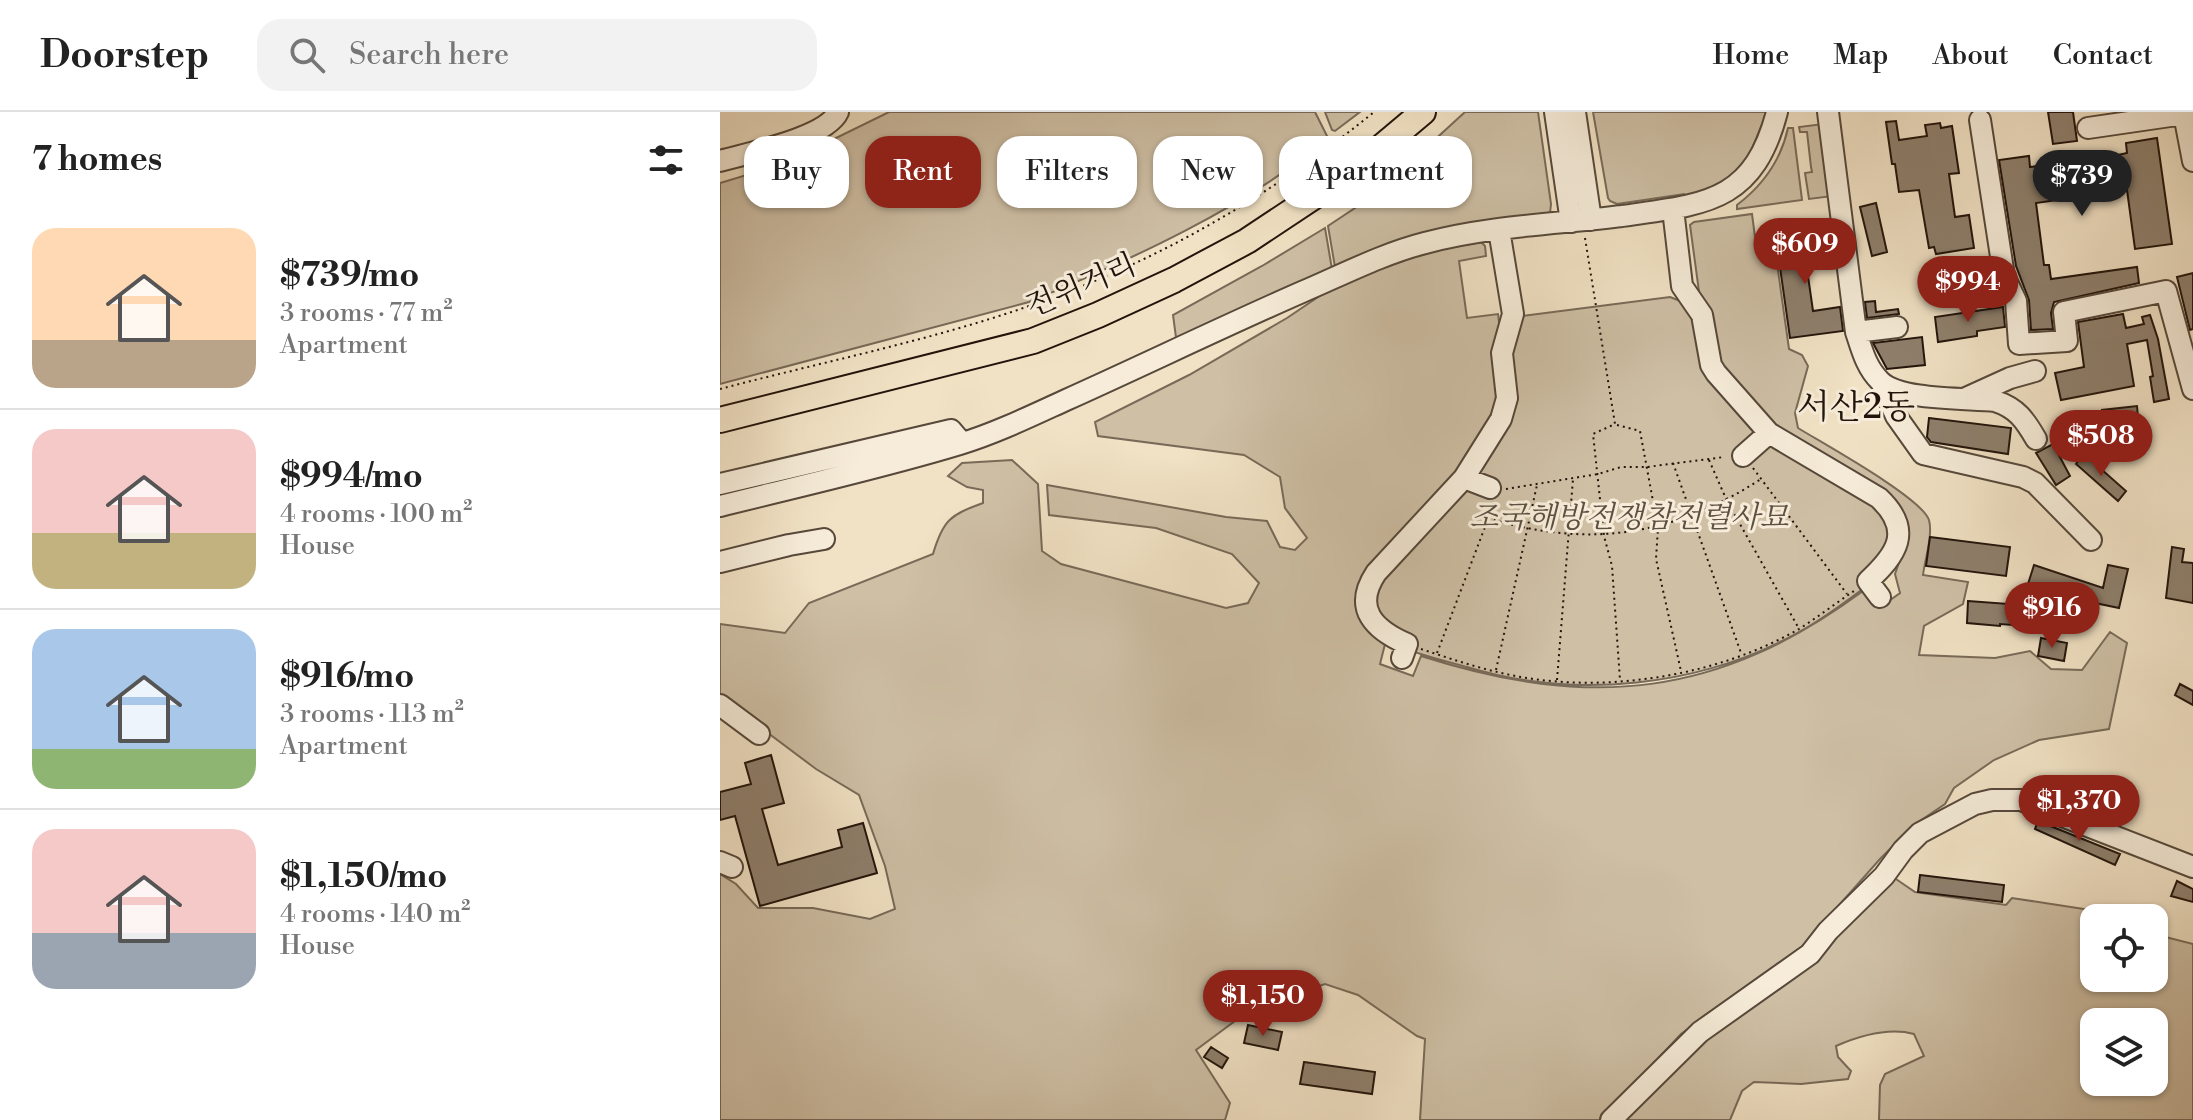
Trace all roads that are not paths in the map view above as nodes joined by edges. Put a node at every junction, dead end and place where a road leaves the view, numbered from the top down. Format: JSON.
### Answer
{"nodes":[{"id":1,"x":838,"y":112,"type":"edge"},
{"id":2,"x":1401,"y":112,"type":"edge"},
{"id":3,"x":1423,"y":112,"type":"edge"},
{"id":4,"x":1555,"y":112,"type":"edge"},
{"id":5,"x":1575,"y":112,"type":"edge"},
{"id":6,"x":1777,"y":112,"type":"edge"},
{"id":7,"x":1828,"y":112,"type":"edge"},
{"id":8,"x":1980,"y":120,"type":"dead end"},
{"id":9,"x":2088,"y":128,"type":"dead end"},
{"id":10,"x":720,"y":161,"type":"edge"},
{"id":11,"x":2193,"y":161,"type":"edge"},
{"id":12,"x":1673,"y":209,"type":"junction"},
{"id":13,"x":1581,"y":221,"type":"junction"},
{"id":14,"x":1499,"y":230,"type":"junction"},
{"id":15,"x":1897,"y":327,"type":"dead end"},
{"id":16,"x":1856,"y":332,"type":"junction"},
{"id":17,"x":2035,"y":371,"type":"dead end"},
{"id":18,"x":1882,"y":384,"type":"junction"},
{"id":19,"x":2193,"y":389,"type":"edge"},
{"id":20,"x":1966,"y":398,"type":"junction"},
{"id":21,"x":720,"y":408,"type":"edge"},
{"id":22,"x":720,"y":420,"type":"edge"},
{"id":23,"x":1769,"y":433,"type":"junction"},
{"id":24,"x":2036,"y":439,"type":"dead end"},
{"id":25,"x":962,"y":443,"type":"junction"},
{"id":26,"x":1743,"y":456,"type":"road end"},
{"id":27,"x":1464,"y":478,"type":"junction"},
{"id":28,"x":720,"y":484,"type":"edge"},
{"id":29,"x":1494,"y":489,"type":"road end"},
{"id":30,"x":720,"y":506,"type":"edge"},
{"id":31,"x":824,"y":539,"type":"dead end"},
{"id":32,"x":2091,"y":540,"type":"dead end"},
{"id":33,"x":720,"y":562,"type":"edge"},
{"id":34,"x":1874,"y":589,"type":"road end"},
{"id":35,"x":1405,"y":651,"type":"road end"},
{"id":36,"x":720,"y":705,"type":"edge"},
{"id":37,"x":759,"y":734,"type":"dead end"},
{"id":38,"x":2193,"y":867,"type":"edge"},
{"id":39,"x":1611,"y":1120,"type":"edge"}],
"edges":[{"from":1,"to":10,"type":"street"},
{"from":2,"to":21,"type":"main road","name":"전위거리"},
{"from":3,"to":22,"type":"main road","name":"전위거리"},
{"from":4,"to":13,"type":"street"},
{"from":5,"to":13,"type":"street"},
{"from":6,"to":12,"type":"street"},
{"from":7,"to":16,"type":"street"},
{"from":8,"to":19,"type":"street"},
{"from":9,"to":11,"type":"street"},
{"from":12,"to":13,"type":"street"},
{"from":12,"to":23,"type":"street"},
{"from":13,"to":14,"type":"street"},
{"from":14,"to":25,"type":"street"},
{"from":14,"to":27,"type":"street"},
{"from":15,"to":16,"type":"street"},
{"from":16,"to":18,"type":"street"},
{"from":17,"to":20,"type":"street"},
{"from":18,"to":20,"type":"street"},
{"from":18,"to":32,"type":"street"},
{"from":20,"to":24,"type":"street"},
{"from":23,"to":26,"type":"street"},
{"from":23,"to":34,"type":"street"},
{"from":25,"to":28,"type":"street"},
{"from":25,"to":30,"type":"street"},
{"from":27,"to":29,"type":"street"},
{"from":27,"to":35,"type":"street"},
{"from":31,"to":33,"type":"street"},
{"from":36,"to":37,"type":"street"},
{"from":38,"to":39,"type":"street"}]}
